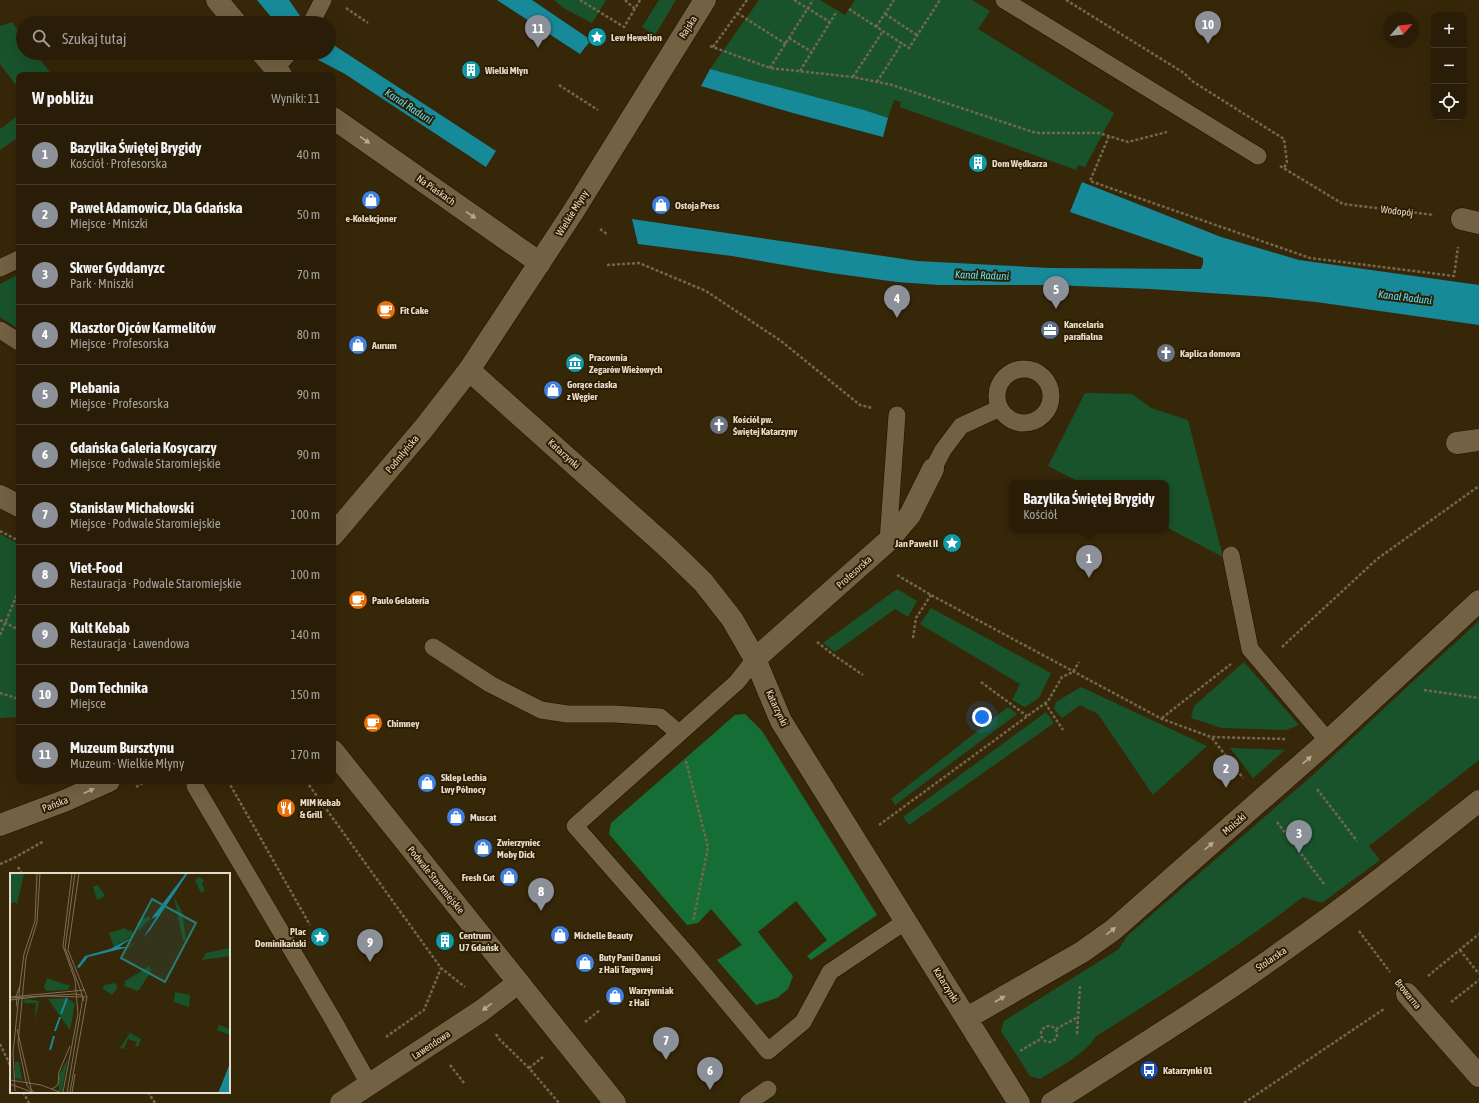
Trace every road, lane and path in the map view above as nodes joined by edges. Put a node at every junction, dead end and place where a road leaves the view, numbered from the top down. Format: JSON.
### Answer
{"nodes":[{"id":1,"x":217,"y":0,"type":"edge"},
{"id":2,"x":323,"y":0,"type":"edge"},
{"id":3,"x":580,"y":0,"type":"edge"},
{"id":4,"x":625,"y":0,"type":"edge"},
{"id":5,"x":640,"y":0,"type":"edge"},
{"id":6,"x":705,"y":0,"type":"edge"},
{"id":7,"x":747,"y":0,"type":"edge"},
{"id":8,"x":794,"y":0,"type":"edge"},
{"id":9,"x":813,"y":0,"type":"edge"},
{"id":10,"x":894,"y":0,"type":"edge"},
{"id":11,"x":940,"y":0,"type":"edge"},
{"id":12,"x":1004,"y":0,"type":"edge"},
{"id":13,"x":1066,"y":0,"type":"edge"},
{"id":14,"x":340,"y":4,"type":"dead end"},
{"id":15,"x":807,"y":8,"type":"junction"},
{"id":16,"x":635,"y":9,"type":"junction"},
{"id":17,"x":849,"y":9,"type":"dead end"},
{"id":18,"x":837,"y":10,"type":"dead end"},
{"id":19,"x":737,"y":13,"type":"junction"},
{"id":20,"x":884,"y":14,"type":"junction"},
{"id":21,"x":230,"y":16,"type":"edge"},
{"id":22,"x":315,"y":16,"type":"edge"},
{"id":23,"x":830,"y":22,"type":"junction"},
{"id":24,"x":368,"y":24,"type":"dead end"},
{"id":25,"x":876,"y":27,"type":"junction"},
{"id":26,"x":883,"y":31,"type":"junction"},
{"id":27,"x":917,"y":35,"type":"junction"},
{"id":28,"x":789,"y":38,"type":"junction"},
{"id":29,"x":786,"y":44,"type":"junction"},
{"id":30,"x":902,"y":44,"type":"junction"},
{"id":31,"x":812,"y":52,"type":"junction"},
{"id":32,"x":670,"y":54,"type":"joint"},
{"id":33,"x":770,"y":68,"type":"junction"},
{"id":34,"x":800,"y":71,"type":"junction"},
{"id":35,"x":1184,"y":73,"type":"dead end"},
{"id":36,"x":853,"y":77,"type":"junction"},
{"id":37,"x":876,"y":82,"type":"junction"},
{"id":38,"x":559,"y":86,"type":"dead end"},
{"id":39,"x":598,"y":110,"type":"dead end"},
{"id":40,"x":336,"y":120,"type":"edge"},
{"id":41,"x":1202,"y":122,"type":"junction"},
{"id":42,"x":1109,"y":136,"type":"junction"},
{"id":43,"x":1258,"y":156,"type":"dead end"},
{"id":44,"x":1284,"y":168,"type":"dead end"},
{"id":45,"x":1471,"y":221,"type":"edge"},
{"id":46,"x":600,"y":229,"type":"dead end"},
{"id":47,"x":607,"y":234,"type":"dead end"},
{"id":48,"x":16,"y":260,"type":"edge"},
{"id":49,"x":1456,"y":261,"type":"dead end"},
{"id":50,"x":540,"y":263,"type":"junction"},
{"id":51,"x":607,"y":265,"type":"dead end"},
{"id":52,"x":0,"y":268,"type":"edge"},
{"id":53,"x":0,"y":330,"type":"edge"},
{"id":54,"x":16,"y":340,"type":"edge"},
{"id":55,"x":469,"y":370,"type":"junction"},
{"id":56,"x":1000,"y":408,"type":"dead end"},
{"id":57,"x":897,"y":415,"type":"joint"},
{"id":58,"x":1479,"y":440,"type":"edge"},
{"id":59,"x":1456,"y":443,"type":"dead end"},
{"id":60,"x":933,"y":469,"type":"joint"},
{"id":61,"x":1479,"y":486,"type":"edge"},
{"id":62,"x":0,"y":496,"type":"edge"},
{"id":63,"x":16,"y":504,"type":"edge"},
{"id":64,"x":0,"y":531,"type":"edge"},
{"id":65,"x":336,"y":531,"type":"edge"},
{"id":66,"x":16,"y":539,"type":"edge"},
{"id":67,"x":888,"y":541,"type":"junction"},
{"id":68,"x":1231,"y":555,"type":"dead end"},
{"id":69,"x":897,"y":575,"type":"dead end"},
{"id":70,"x":931,"y":595,"type":"junction"},
{"id":71,"x":16,"y":597,"type":"edge"},
{"id":72,"x":1479,"y":601,"type":"edge"},
{"id":73,"x":0,"y":620,"type":"edge"},
{"id":74,"x":5,"y":622,"type":"junction"},
{"id":75,"x":16,"y":628,"type":"edge"},
{"id":76,"x":0,"y":635,"type":"edge"},
{"id":77,"x":913,"y":638,"type":"dead end"},
{"id":78,"x":817,"y":641,"type":"dead end"},
{"id":79,"x":433,"y":647,"type":"dead end"},
{"id":80,"x":1250,"y":649,"type":"junction"},
{"id":81,"x":755,"y":659,"type":"junction"},
{"id":82,"x":1079,"y":662,"type":"dead end"},
{"id":83,"x":1263,"y":665,"type":"junction"},
{"id":84,"x":1074,"y":672,"type":"junction"},
{"id":85,"x":863,"y":675,"type":"dead end"},
{"id":86,"x":981,"y":682,"type":"dead end"},
{"id":87,"x":0,"y":693,"type":"edge"},
{"id":88,"x":16,"y":698,"type":"edge"},
{"id":89,"x":1045,"y":703,"type":"junction"},
{"id":90,"x":1027,"y":716,"type":"junction"},
{"id":91,"x":1162,"y":718,"type":"junction"},
{"id":92,"x":1063,"y":730,"type":"dead end"},
{"id":93,"x":679,"y":733,"type":"junction"},
{"id":94,"x":1211,"y":737,"type":"junction"},
{"id":95,"x":1286,"y":739,"type":"dead end"},
{"id":96,"x":1328,"y":741,"type":"junction"},
{"id":97,"x":336,"y":755,"type":"edge"},
{"id":98,"x":1244,"y":778,"type":"dead end"},
{"id":99,"x":102,"y":784,"type":"edge"},
{"id":100,"x":308,"y":784,"type":"edge"},
{"id":101,"x":1314,"y":785,"type":"dead end"},
{"id":102,"x":195,"y":786,"type":"dead end"},
{"id":103,"x":1479,"y":801,"type":"edge"},
{"id":104,"x":899,"y":811,"type":"dead end"},
{"id":105,"x":1274,"y":818,"type":"dead end"},
{"id":106,"x":0,"y":825,"type":"edge"},
{"id":107,"x":1357,"y":840,"type":"dead end"},
{"id":108,"x":14,"y":858,"type":"dead end"},
{"id":109,"x":0,"y":864,"type":"edge"},
{"id":110,"x":18,"y":867,"type":"dead end"},
{"id":111,"x":21,"y":873,"type":"edge"},
{"id":112,"x":1324,"y":884,"type":"dead end"},
{"id":113,"x":1342,"y":909,"type":"junction"},
{"id":114,"x":906,"y":921,"type":"junction"},
{"id":115,"x":1479,"y":934,"type":"edge"},
{"id":116,"x":1460,"y":950,"type":"junction"},
{"id":117,"x":687,"y":954,"type":"junction"},
{"id":118,"x":441,"y":968,"type":"junction"},
{"id":119,"x":1479,"y":974,"type":"edge"},
{"id":120,"x":1081,"y":980,"type":"dead end"},
{"id":121,"x":1479,"y":980,"type":"edge"},
{"id":122,"x":518,"y":984,"type":"junction"},
{"id":123,"x":466,"y":988,"type":"dead end"},
{"id":124,"x":1407,"y":994,"type":"junction"},
{"id":125,"x":1078,"y":1017,"type":"junction"},
{"id":126,"x":967,"y":1018,"type":"junction"},
{"id":127,"x":1430,"y":1020,"type":"junction"},
{"id":128,"x":1056,"y":1029,"type":"junction"},
{"id":129,"x":493,"y":1031,"type":"dead end"},
{"id":130,"x":1077,"y":1034,"type":"dead end"},
{"id":131,"x":1042,"y":1038,"type":"junction"},
{"id":132,"x":382,"y":1040,"type":"dead end"},
{"id":133,"x":0,"y":1044,"type":"edge"},
{"id":134,"x":1019,"y":1052,"type":"dead end"},
{"id":135,"x":446,"y":1061,"type":"dead end"},
{"id":136,"x":10,"y":1065,"type":"edge"},
{"id":137,"x":1479,"y":1076,"type":"edge"},
{"id":138,"x":369,"y":1084,"type":"junction"},
{"id":139,"x":464,"y":1084,"type":"dead end"},
{"id":140,"x":768,"y":1088,"type":"dead end"},
{"id":141,"x":23,"y":1093,"type":"edge"},
{"id":142,"x":149,"y":1093,"type":"edge"},
{"id":143,"x":28,"y":1103,"type":"edge"},
{"id":144,"x":155,"y":1103,"type":"edge"},
{"id":145,"x":341,"y":1103,"type":"edge"},
{"id":146,"x":559,"y":1103,"type":"edge"},
{"id":147,"x":615,"y":1103,"type":"edge"},
{"id":148,"x":748,"y":1103,"type":"edge"},
{"id":149,"x":1019,"y":1103,"type":"edge"},
{"id":150,"x":1052,"y":1103,"type":"edge"},
{"id":151,"x":1244,"y":1103,"type":"edge"}],
"edges":[{"from":1,"to":21,"type":"street"},
{"from":2,"to":22,"type":"lane"},
{"from":3,"to":16,"type":"path"},
{"from":4,"to":16,"type":"path"},
{"from":5,"to":16,"type":"path"},
{"from":6,"to":32,"type":"street","name":"Rajska"},
{"from":7,"to":19,"type":"path"},
{"from":8,"to":15,"type":"path"},
{"from":9,"to":15,"type":"path"},
{"from":10,"to":20,"type":"path"},
{"from":11,"to":27,"type":"path"},
{"from":12,"to":41,"type":"lane"},
{"from":13,"to":35,"type":"path"},
{"from":14,"to":24,"type":"path"},
{"from":15,"to":23,"type":"path"},
{"from":15,"to":28,"type":"path"},
{"from":17,"to":25,"type":"path"},
{"from":18,"to":23,"type":"path"},
{"from":19,"to":29,"type":"path"},
{"from":19,"to":33,"type":"path"},
{"from":20,"to":25,"type":"path"},
{"from":20,"to":27,"type":"path"},
{"from":23,"to":31,"type":"path"},
{"from":25,"to":26,"type":"path"},
{"from":26,"to":30,"type":"path"},
{"from":26,"to":36,"type":"path"},
{"from":27,"to":30,"type":"path"},
{"from":28,"to":29,"type":"path"},
{"from":28,"to":31,"type":"path"},
{"from":29,"to":33,"type":"path"},
{"from":30,"to":37,"type":"path"},
{"from":31,"to":34,"type":"path"},
{"from":32,"to":50,"type":"street","name":"Wielkie Młyny"},
{"from":33,"to":34,"type":"path"},
{"from":34,"to":36,"type":"path"},
{"from":36,"to":37,"type":"path"},
{"from":37,"to":42,"type":"path"},
{"from":38,"to":39,"type":"path"},
{"from":40,"to":50,"type":"street","name":"Na Piaskach","one_way":true},
{"from":41,"to":42,"type":"path"},
{"from":41,"to":43,"type":"lane"},
{"from":42,"to":49,"type":"path"},
{"from":44,"to":45,"type":"path","name":"Wodopój"},
{"from":46,"to":47,"type":"path"},
{"from":48,"to":52,"type":"lane"},
{"from":50,"to":55,"type":"street","name":"Wielkie Młyny"},
{"from":51,"to":57,"type":"path"},
{"from":53,"to":54,"type":"lane"},
{"from":55,"to":65,"type":"street","name":"Podmłyńska"},
{"from":55,"to":81,"type":"street","name":"Katarzynki"},
{"from":56,"to":60,"type":"lane"},
{"from":57,"to":67,"type":"lane"},
{"from":58,"to":59,"type":"street"},
{"from":60,"to":67,"type":"street","name":"Profesorska"},
{"from":61,"to":83,"type":"path"},
{"from":62,"to":63,"type":"street"},
{"from":64,"to":66,"type":"path"},
{"from":67,"to":81,"type":"street","name":"Profesorska"},
{"from":68,"to":80,"type":"lane"},
{"from":69,"to":70,"type":"path"},
{"from":70,"to":77,"type":"path"},
{"from":70,"to":84,"type":"path"},
{"from":71,"to":74,"type":"path"},
{"from":72,"to":96,"type":"street","name":"Mniszki"},
{"from":73,"to":74,"type":"path"},
{"from":74,"to":75,"type":"path"},
{"from":74,"to":76,"type":"path"},
{"from":78,"to":85,"type":"path"},
{"from":79,"to":93,"type":"lane"},
{"from":80,"to":83,"type":"lane"},
{"from":80,"to":91,"type":"path"},
{"from":81,"to":93,"type":"lane"},
{"from":81,"to":114,"type":"street","name":"Katarzynki"},
{"from":82,"to":84,"type":"path"},
{"from":83,"to":96,"type":"lane"},
{"from":84,"to":89,"type":"path"},
{"from":84,"to":91,"type":"path"},
{"from":86,"to":90,"type":"path"},
{"from":87,"to":88,"type":"path"},
{"from":89,"to":90,"type":"path"},
{"from":89,"to":92,"type":"path"},
{"from":90,"to":104,"type":"path"},
{"from":91,"to":94,"type":"path"},
{"from":93,"to":117,"type":"path"},
{"from":93,"to":117,"type":"lane"},
{"from":94,"to":95,"type":"path"},
{"from":94,"to":98,"type":"path"},
{"from":126,"to":96,"type":"street","name":"Mniszki","one_way":true},
{"from":97,"to":122,"type":"street","name":"Podwale Staromiejskie"},
{"from":106,"to":99,"type":"street","name":"Pańska","one_way":true},
{"from":100,"to":118,"type":"path"},
{"from":101,"to":107,"type":"path"},
{"from":102,"to":138,"type":"lane"},
{"from":103,"to":113,"type":"street","name":"Stolarska"},
{"from":105,"to":112,"type":"path"},
{"from":108,"to":109,"type":"path"},
{"from":110,"to":111,"type":"path"},
{"from":113,"to":124,"type":"path","name":"Browarna"},
{"from":113,"to":150,"type":"street","name":"Stolarska"},
{"from":114,"to":117,"type":"lane"},
{"from":114,"to":126,"type":"street","name":"Katarzynki"},
{"from":115,"to":116,"type":"path"},
{"from":116,"to":119,"type":"path"},
{"from":116,"to":124,"type":"path"},
{"from":118,"to":123,"type":"path"},
{"from":118,"to":132,"type":"path"},
{"from":120,"to":125,"type":"path"},
{"from":121,"to":127,"type":"path"},
{"from":122,"to":138,"type":"street","name":"Lawendowa","one_way":true},
{"from":122,"to":147,"type":"street","name":"Podwale Staromiejskie"},
{"from":124,"to":127,"type":"street","name":"Browarna"},
{"from":124,"to":151,"type":"path"},
{"from":125,"to":128,"type":"path"},
{"from":125,"to":130,"type":"path"},
{"from":126,"to":149,"type":"street","name":"Katarzynki"},
{"from":127,"to":137,"type":"street","name":"Browarna"},
{"from":128,"to":131,"type":"path"},
{"from":128,"to":131,"type":"path"},
{"from":129,"to":146,"type":"path"},
{"from":131,"to":134,"type":"path"},
{"from":133,"to":136,"type":"path"},
{"from":135,"to":139,"type":"path"},
{"from":138,"to":145,"type":"street","name":"Lawendowa"},
{"from":140,"to":148,"type":"lane"},
{"from":141,"to":143,"type":"path"},
{"from":142,"to":144,"type":"path"}]}
